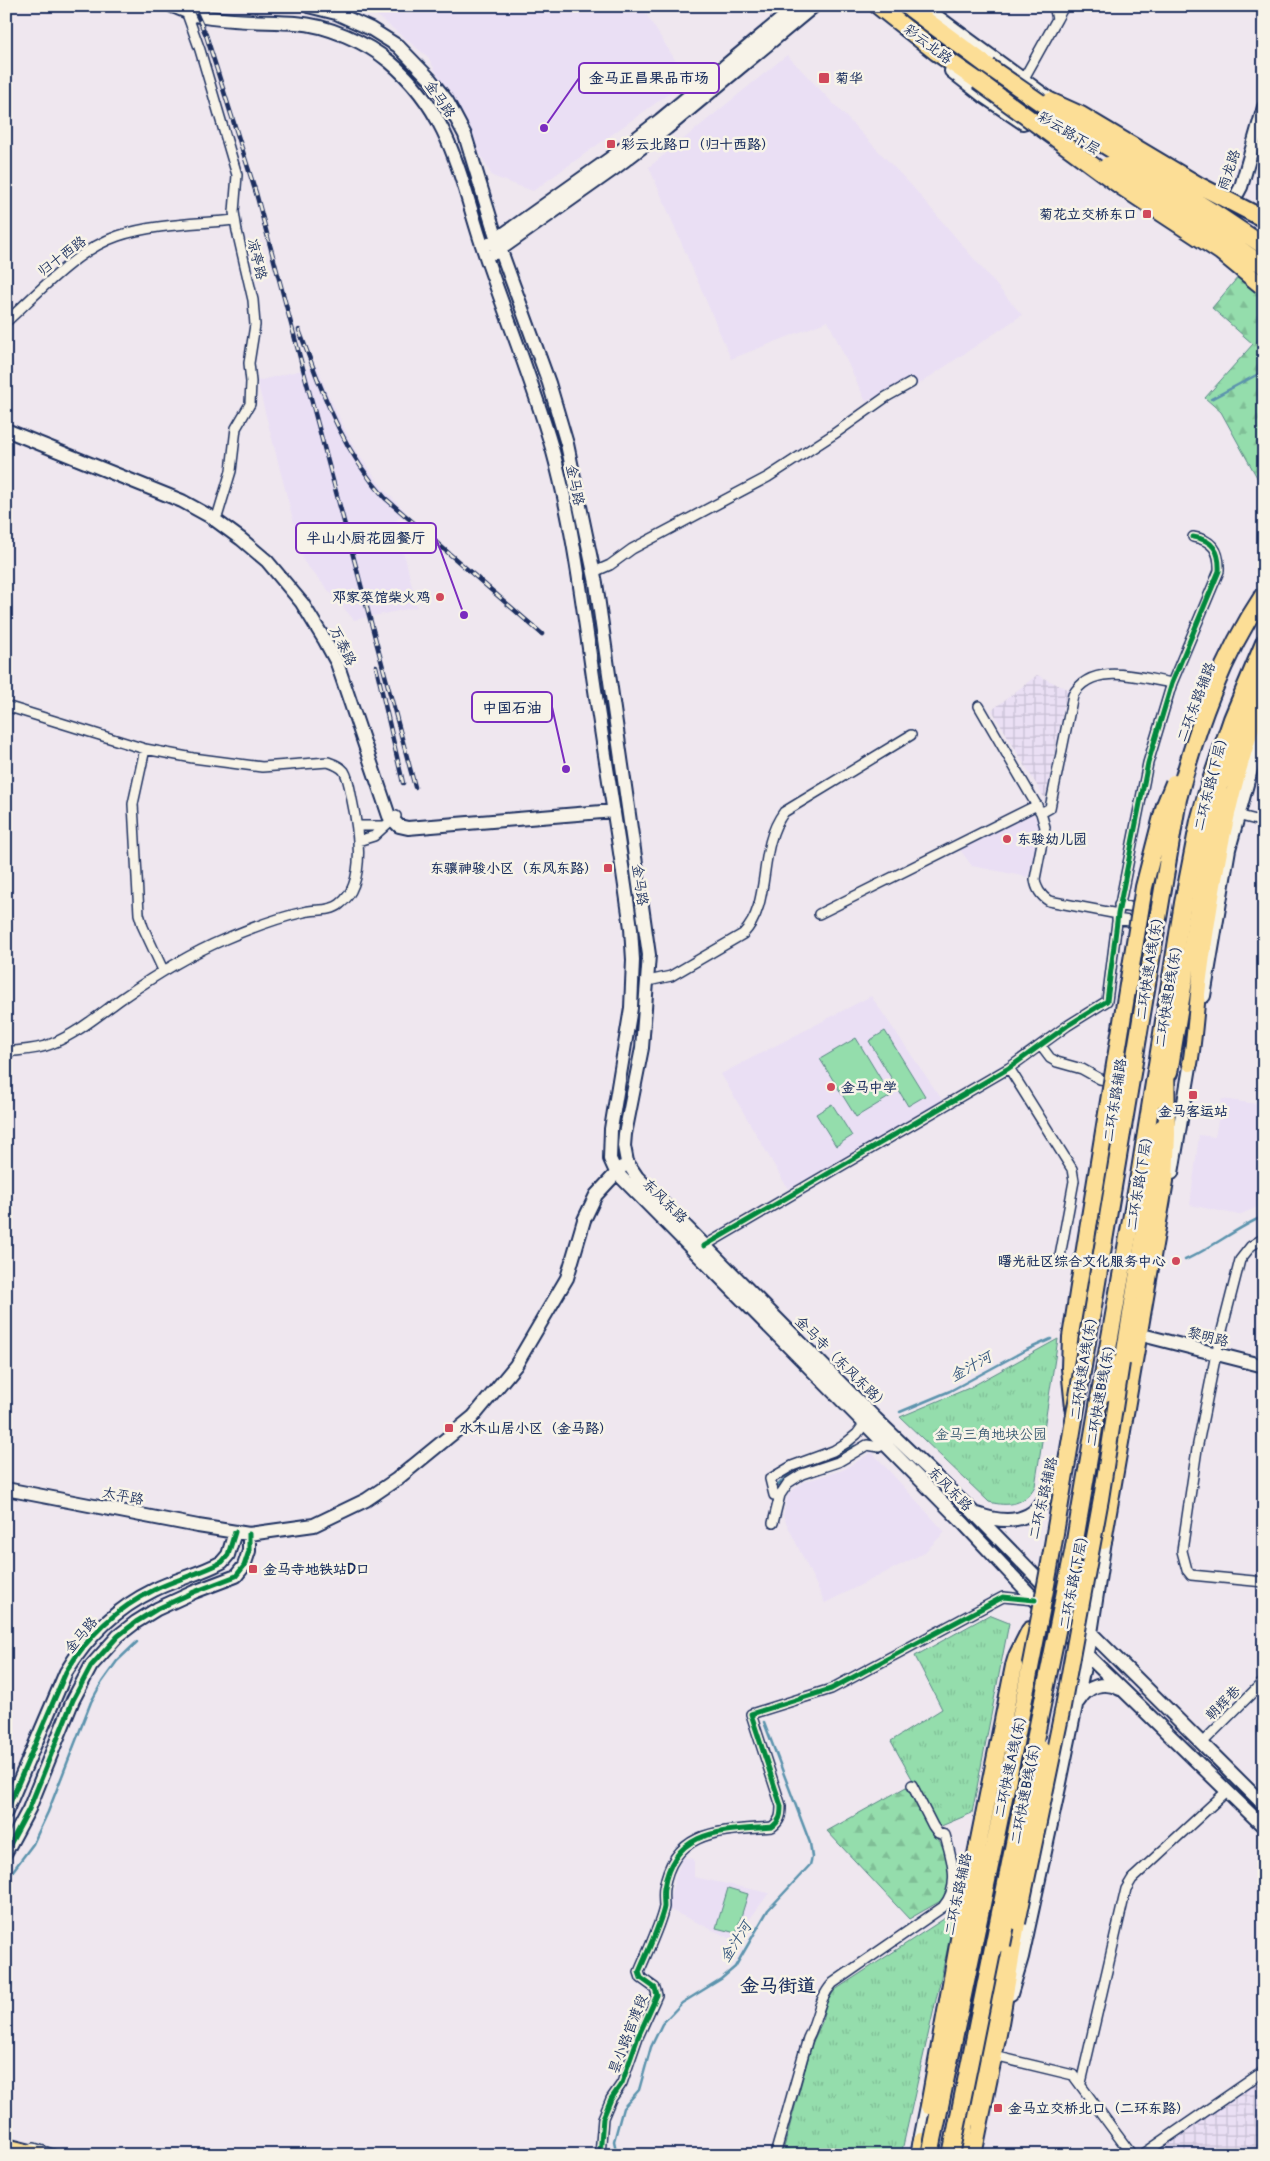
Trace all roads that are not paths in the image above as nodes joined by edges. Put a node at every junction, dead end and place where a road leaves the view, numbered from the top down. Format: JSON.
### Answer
{"nodes":[{"id":1,"x":172,"y":6,"type":"edge"},
{"id":2,"x":308,"y":6,"type":"edge"},
{"id":3,"x":797,"y":6,"type":"edge"},
{"id":4,"x":814,"y":6,"type":"edge"},
{"id":5,"x":869,"y":6,"type":"edge"},
{"id":6,"x":878,"y":6,"type":"edge"},
{"id":7,"x":907,"y":6,"type":"edge"},
{"id":8,"x":923,"y":6,"type":"edge"},
{"id":9,"x":1054,"y":6,"type":"edge"},
{"id":10,"x":1064,"y":6,"type":"edge"},
{"id":11,"x":186,"y":11,"type":"junction"},
{"id":12,"x":1057,"y":19,"type":"junction"},
{"id":13,"x":989,"y":67,"type":"junction"},
{"id":14,"x":1023,"y":80,"type":"junction"},
{"id":15,"x":978,"y":81,"type":"junction"},
{"id":16,"x":1264,"y":107,"type":"edge"},
{"id":17,"x":1227,"y":215,"type":"junction"},
{"id":18,"x":1264,"y":219,"type":"edge"},
{"id":19,"x":235,"y":220,"type":"junction"},
{"id":20,"x":1264,"y":237,"type":"edge"},
{"id":21,"x":1212,"y":239,"type":"junction"},
{"id":22,"x":499,"y":245,"type":"junction"},
{"id":23,"x":1264,"y":246,"type":"edge"},
{"id":24,"x":484,"y":251,"type":"junction"},
{"id":25,"x":1264,"y":266,"type":"edge"},
{"id":26,"x":1264,"y":272,"type":"edge"},
{"id":27,"x":1264,"y":289,"type":"edge"},
{"id":28,"x":6,"y":322,"type":"edge"},
{"id":29,"x":911,"y":383,"type":"dead end"},
{"id":30,"x":6,"y":421,"type":"edge"},
{"id":31,"x":6,"y":430,"type":"edge"},
{"id":32,"x":218,"y":514,"type":"junction"},
{"id":33,"x":1193,"y":537,"type":"dead end"},
{"id":34,"x":594,"y":572,"type":"junction"},
{"id":35,"x":1264,"y":590,"type":"edge"},
{"id":36,"x":1264,"y":636,"type":"edge"},
{"id":37,"x":1264,"y":643,"type":"edge"},
{"id":38,"x":1264,"y":665,"type":"edge"},
{"id":39,"x":1172,"y":683,"type":"junction"},
{"id":40,"x":1264,"y":694,"type":"edge"},
{"id":41,"x":6,"y":706,"type":"edge"},
{"id":42,"x":979,"y":706,"type":"dead end"},
{"id":43,"x":1264,"y":723,"type":"edge"},
{"id":44,"x":1236,"y":732,"type":"junction"},
{"id":45,"x":911,"y":735,"type":"dead end"},
{"id":46,"x":145,"y":749,"type":"junction"},
{"id":47,"x":1221,"y":751,"type":"junction"},
{"id":48,"x":1189,"y":758,"type":"junction"},
{"id":49,"x":1037,"y":805,"type":"junction"},
{"id":50,"x":613,"y":807,"type":"junction"},
{"id":51,"x":1042,"y":813,"type":"junction"},
{"id":52,"x":1237,"y":815,"type":"junction"},
{"id":53,"x":391,"y":821,"type":"junction"},
{"id":54,"x":1264,"y":822,"type":"edge"},
{"id":55,"x":357,"y":826,"type":"junction"},
{"id":56,"x":358,"y":840,"type":"junction"},
{"id":57,"x":1118,"y":913,"type":"junction"},
{"id":58,"x":1160,"y":913,"type":"junction"},
{"id":59,"x":819,"y":914,"type":"dead end"},
{"id":60,"x":1157,"y":930,"type":"junction"},
{"id":61,"x":1175,"y":950,"type":"junction"},
{"id":62,"x":163,"y":970,"type":"junction"},
{"id":63,"x":648,"y":980,"type":"junction"},
{"id":64,"x":1041,"y":1046,"type":"junction"},
{"id":65,"x":6,"y":1052,"type":"edge"},
{"id":66,"x":1190,"y":1064,"type":"junction"},
{"id":67,"x":1009,"y":1068,"type":"junction"},
{"id":68,"x":1132,"y":1085,"type":"junction"},
{"id":69,"x":627,"y":1162,"type":"junction"},
{"id":70,"x":616,"y":1172,"type":"junction"},
{"id":71,"x":1264,"y":1238,"type":"edge"},
{"id":72,"x":704,"y":1246,"type":"junction"},
{"id":73,"x":1060,"y":1256,"type":"dead end"},
{"id":74,"x":1146,"y":1336,"type":"junction"},
{"id":75,"x":1216,"y":1354,"type":"junction"},
{"id":76,"x":1264,"y":1366,"type":"edge"},
{"id":77,"x":865,"y":1423,"type":"junction"},
{"id":78,"x":1073,"y":1435,"type":"junction"},
{"id":79,"x":884,"y":1444,"type":"junction"},
{"id":80,"x":1066,"y":1465,"type":"junction"},
{"id":81,"x":6,"y":1489,"type":"edge"},
{"id":82,"x":780,"y":1495,"type":"junction"},
{"id":83,"x":974,"y":1512,"type":"junction"},
{"id":84,"x":773,"y":1523,"type":"dead end"},
{"id":85,"x":235,"y":1532,"type":"junction"},
{"id":86,"x":249,"y":1534,"type":"junction"},
{"id":87,"x":1103,"y":1542,"type":"junction"},
{"id":88,"x":1040,"y":1581,"type":"junction"},
{"id":89,"x":1264,"y":1582,"type":"edge"},
{"id":90,"x":1035,"y":1600,"type":"junction"},
{"id":91,"x":1030,"y":1630,"type":"junction"},
{"id":92,"x":1091,"y":1633,"type":"junction"},
{"id":93,"x":1086,"y":1654,"type":"junction"},
{"id":94,"x":1264,"y":1682,"type":"edge"},
{"id":95,"x":1125,"y":1692,"type":"junction"},
{"id":96,"x":1076,"y":1706,"type":"junction"},
{"id":97,"x":1201,"y":1744,"type":"junction"},
{"id":98,"x":912,"y":1785,"type":"dead end"},
{"id":99,"x":1227,"y":1791,"type":"junction"},
{"id":100,"x":1264,"y":1805,"type":"edge"},
{"id":101,"x":6,"y":1812,"type":"edge"},
{"id":102,"x":1264,"y":1828,"type":"edge"},
{"id":103,"x":6,"y":1852,"type":"edge"},
{"id":104,"x":1000,"y":2029,"type":"junction"},
{"id":105,"x":972,"y":2054,"type":"junction"},
{"id":106,"x":994,"y":2056,"type":"junction"},
{"id":107,"x":1264,"y":2070,"type":"edge"},
{"id":108,"x":1081,"y":2083,"type":"junction"},
{"id":109,"x":6,"y":2140,"type":"edge"},
{"id":110,"x":6,"y":2147,"type":"edge"},
{"id":111,"x":922,"y":2152,"type":"edge"},
{"id":112,"x":38,"y":2155,"type":"edge"},
{"id":113,"x":55,"y":2155,"type":"edge"},
{"id":114,"x":600,"y":2155,"type":"edge"},
{"id":115,"x":775,"y":2155,"type":"edge"},
{"id":116,"x":951,"y":2155,"type":"edge"},
{"id":117,"x":961,"y":2155,"type":"edge"},
{"id":118,"x":974,"y":2155,"type":"edge"},
{"id":119,"x":1132,"y":2155,"type":"edge"},
{"id":120,"x":1142,"y":2155,"type":"edge"}],
"edges":[{"from":1,"to":11,"type":"main road","name":"金马路"},
{"from":2,"to":22,"type":"main road","name":"金马路"},
{"from":3,"to":22,"type":"main road"},
{"from":4,"to":22,"type":"main road"},
{"from":5,"to":21,"type":"main road","name":"彩云路下层"},
{"from":6,"to":15,"type":"highway","name":"彩云北路"},
{"from":7,"to":13,"type":"highway","name":"彩云北路"},
{"from":8,"to":14,"type":"main road","name":"彩云路下层"},
{"from":9,"to":12,"type":"street"},
{"from":10,"to":12,"type":"street"},
{"from":11,"to":19,"type":"street","name":"凉亭路"},
{"from":11,"to":24,"type":"main road","name":"金马路"},
{"from":12,"to":14,"type":"street"},
{"from":13,"to":18,"type":"highway","bridge":true},
{"from":13,"to":23,"type":"highway","bridge":true},
{"from":14,"to":17,"type":"main road","name":"彩云路下层"},
{"from":15,"to":25,"type":"highway","bridge":true},
{"from":15,"to":27,"type":"highway","bridge":true},
{"from":16,"to":17,"type":"main road","name":"雨龙路"},
{"from":17,"to":20,"type":"main road","name":"彩云路下层"},
{"from":17,"to":21,"type":"main road","name":"雨龙路"},
{"from":19,"to":28,"type":"street","name":"归十西路"},
{"from":19,"to":32,"type":"street","name":"凉亭路"},
{"from":21,"to":26,"type":"main road","name":"彩云路下层"},
{"from":22,"to":24,"type":"main road"},
{"from":22,"to":34,"type":"main road","name":"金马路"},
{"from":24,"to":50,"type":"main road","name":"金马路"},
{"from":29,"to":34,"type":"street"},
{"from":30,"to":32,"type":"main road","name":"万泰路"},
{"from":31,"to":53,"type":"main road","name":"万泰路"},
{"from":32,"to":53,"type":"main road","name":"万泰路"},
{"from":33,"to":39,"type":"street"},
{"from":34,"to":63,"type":"main road","name":"金马路"},
{"from":35,"to":48,"type":"highway","name":"二环快速A线(东)","bridge":true},
{"from":35,"to":58,"type":"main road","name":"二环东路辅路"},
{"from":36,"to":117,"type":"main road","name":"二环东路(下层)","bridge":true},
{"from":37,"to":47,"type":"highway","name":"二环快速B线(东)"},
{"from":38,"to":44,"type":"main road","name":"二环东路(下层)"},
{"from":38,"to":47,"type":"highway"},
{"from":39,"to":51,"type":"street"},
{"from":39,"to":57,"type":"street"},
{"from":40,"to":44,"type":"main road"},
{"from":40,"to":66,"type":"main road"},
{"from":41,"to":46,"type":"street"},
{"from":42,"to":49,"type":"street"},
{"from":43,"to":52,"type":"main road"},
{"from":44,"to":104,"type":"main road","name":"二环东路(下层)","bridge":true},
{"from":45,"to":63,"type":"street"},
{"from":46,"to":55,"type":"street"},
{"from":46,"to":62,"type":"street"},
{"from":47,"to":61,"type":"highway","name":"二环快速B线(东)"},
{"from":48,"to":78,"type":"highway","bridge":true},
{"from":48,"to":111,"type":"highway","name":"二环快速A线(东)","bridge":true},
{"from":49,"to":51,"type":"street"},
{"from":49,"to":59,"type":"street"},
{"from":50,"to":53,"type":"main road"},
{"from":50,"to":70,"type":"main road","name":"金马路"},
{"from":51,"to":57,"type":"street"},
{"from":52,"to":54,"type":"street"},
{"from":52,"to":66,"type":"main road"},
{"from":53,"to":55,"type":"street"},
{"from":53,"to":56,"type":"street"},
{"from":55,"to":56,"type":"street"},
{"from":56,"to":62,"type":"street"},
{"from":57,"to":58,"type":"street"},
{"from":57,"to":60,"type":"street"},
{"from":57,"to":64,"type":"street"},
{"from":58,"to":60,"type":"main road","name":"二环东路辅路"},
{"from":60,"to":68,"type":"main road","name":"二环东路辅路"},
{"from":61,"to":87,"type":"highway"},
{"from":61,"to":105,"type":"highway","name":"二环快速B线(东)","bridge":true},
{"from":62,"to":65,"type":"street"},
{"from":63,"to":69,"type":"main road","name":"金马路"},
{"from":64,"to":67,"type":"street"},
{"from":64,"to":68,"type":"street"},
{"from":66,"to":74,"type":"main road"},
{"from":67,"to":72,"type":"street"},
{"from":67,"to":73,"type":"street"},
{"from":68,"to":78,"type":"main road","name":"二环东路辅路"},
{"from":69,"to":70,"type":"main road","name":"太平路"},
{"from":69,"to":72,"type":"main road","name":"金马寺（东风东路）"},
{"from":70,"to":77,"type":"main road","name":"东风东路"},
{"from":70,"to":86,"type":"main road","name":"太平路"},
{"from":71,"to":75,"type":"street"},
{"from":72,"to":83,"type":"main road","name":"金马寺（东风东路）"},
{"from":74,"to":75,"type":"main road","name":"黎明路"},
{"from":74,"to":87,"type":"main road"},
{"from":75,"to":76,"type":"main road","name":"黎明路"},
{"from":75,"to":89,"type":"street"},
{"from":77,"to":79,"type":"main road","name":"东风东路"},
{"from":77,"to":82,"type":"street"},
{"from":78,"to":80,"type":"main road","name":"二环东路辅路"},
{"from":79,"to":82,"type":"street"},
{"from":79,"to":90,"type":"main road","name":"东风东路"},
{"from":80,"to":83,"type":"main road"},
{"from":80,"to":88,"type":"main road","name":"二环东路辅路"},
{"from":81,"to":85,"type":"main road","name":"太平路"},
{"from":82,"to":84,"type":"street"},
{"from":83,"to":88,"type":"main road","name":"金马寺（东风东路）"},
{"from":85,"to":86,"type":"main road","name":"太平路"},
{"from":85,"to":101,"type":"main road","name":"金马路"},
{"from":86,"to":103,"type":"main road","name":"金马路"},
{"from":87,"to":92,"type":"main road"},
{"from":88,"to":90,"type":"main road","name":"二环东路辅路"},
{"from":88,"to":92,"type":"main road"},
{"from":90,"to":91,"type":"main road","name":"二环东路辅路"},
{"from":90,"to":93,"type":"main road","name":"东风东路"},
{"from":90,"to":114,"type":"street","name":"昙小路官渡段"},
{"from":91,"to":111,"type":"main road","name":"二环东路辅路"},
{"from":91,"to":111,"type":"highway","bridge":true},
{"from":92,"to":93,"type":"main road"},
{"from":92,"to":97,"type":"main road"},
{"from":93,"to":95,"type":"main road","name":"东风东路"},
{"from":93,"to":96,"type":"main road"},
{"from":94,"to":97,"type":"street","name":"朝辉巷"},
{"from":95,"to":96,"type":"main road"},
{"from":95,"to":99,"type":"main road","name":"东风东路"},
{"from":96,"to":104,"type":"main road"},
{"from":97,"to":100,"type":"main road"},
{"from":98,"to":115,"type":"street"},
{"from":99,"to":102,"type":"main road","name":"东风东路"},
{"from":99,"to":108,"type":"street"},
{"from":104,"to":106,"type":"main road","name":"二环东路(下层)"},
{"from":105,"to":116,"type":"highway","name":"二环快速B线(东)","bridge":true},
{"from":105,"to":117,"type":"highway","bridge":true},
{"from":106,"to":108,"type":"street"},
{"from":106,"to":118,"type":"main road","name":"二环东路(下层)"},
{"from":107,"to":120,"type":"street"},
{"from":108,"to":119,"type":"street"},
{"from":109,"to":113,"type":"street"},
{"from":110,"to":112,"type":"highway"}]}
